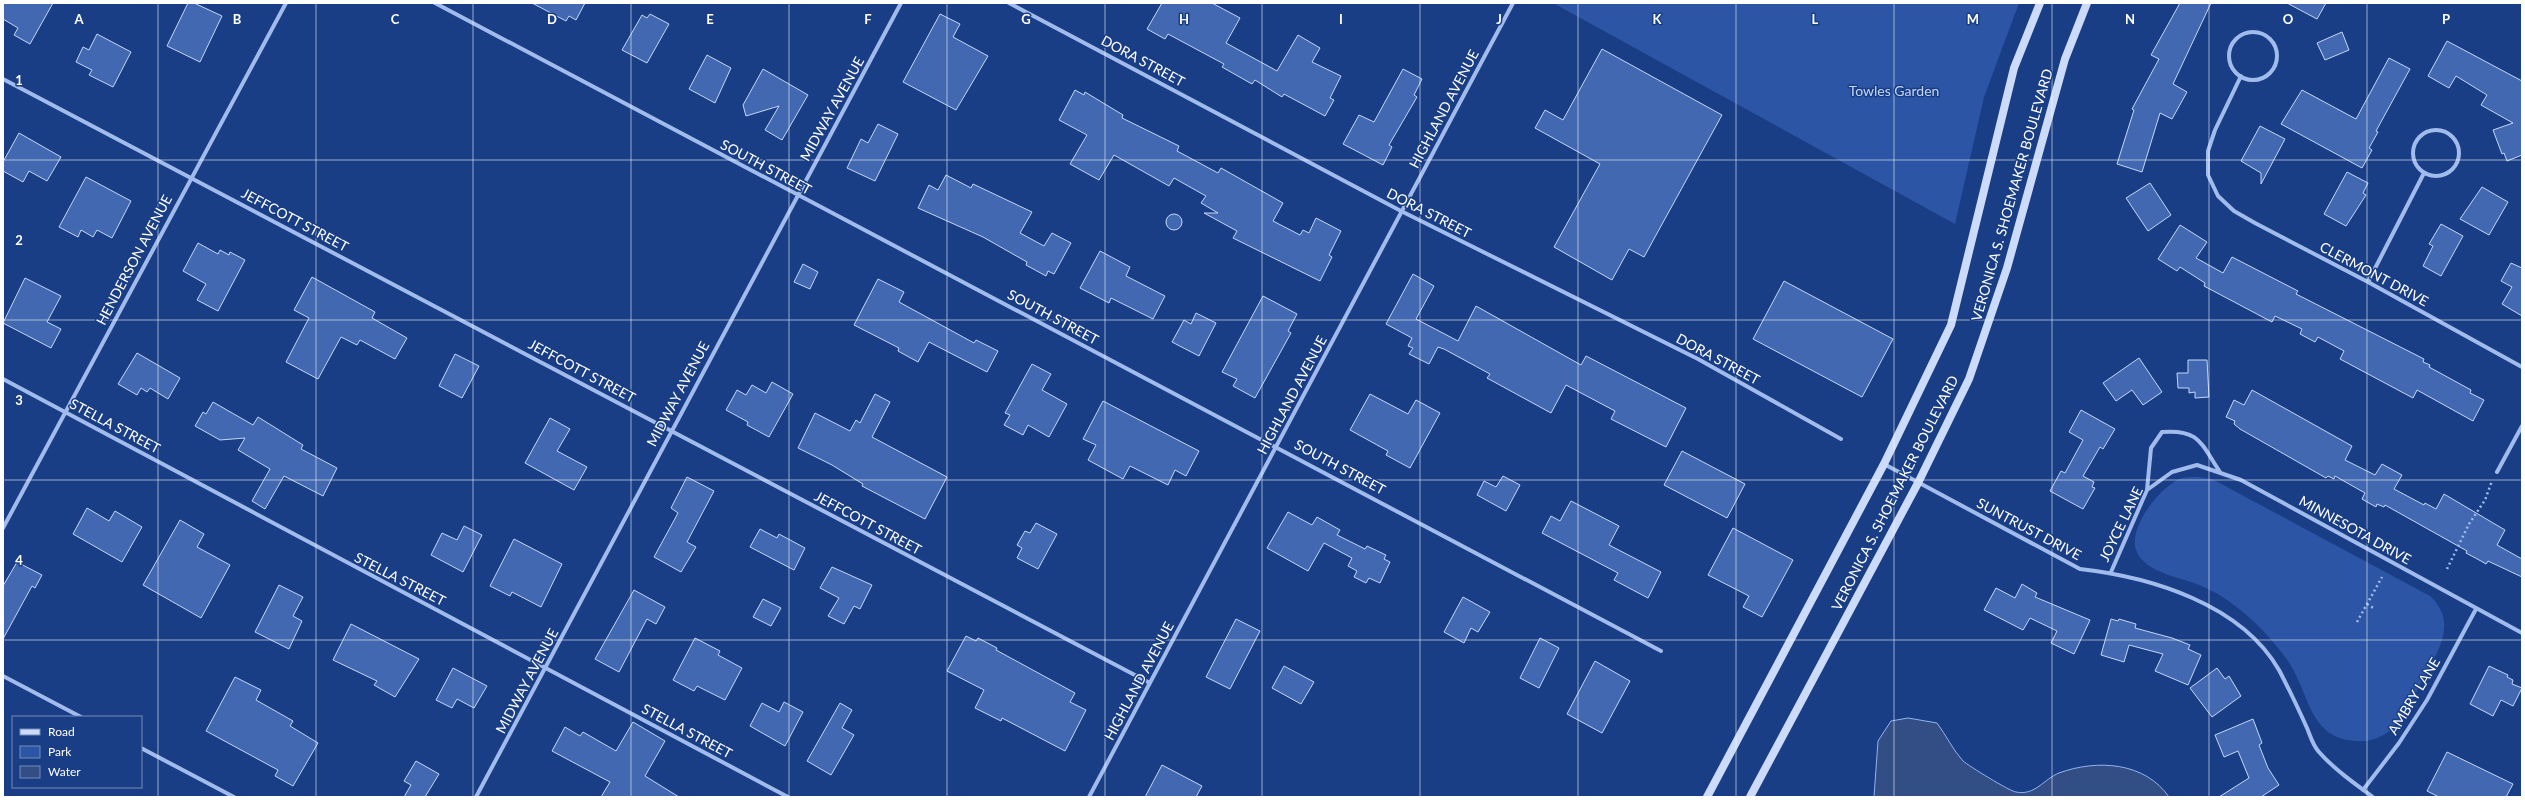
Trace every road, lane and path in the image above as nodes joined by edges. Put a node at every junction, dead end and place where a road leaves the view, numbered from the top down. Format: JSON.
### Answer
{"nodes":[{"id":1,"x":286,"y":3,"type":"edge"},
{"id":2,"x":435,"y":3,"type":"edge"},
{"id":3,"x":901,"y":3,"type":"edge"},
{"id":4,"x":1008,"y":3,"type":"edge"},
{"id":5,"x":1514,"y":3,"type":"edge"},
{"id":6,"x":2040,"y":3,"type":"edge"},
{"id":7,"x":2087,"y":3,"type":"edge"},
{"id":8,"x":2241,"y":76,"type":"junction"},
{"id":9,"x":3,"y":79,"type":"edge"},
{"id":10,"x":2424,"y":173,"type":"junction"},
{"id":11,"x":191,"y":178,"type":"junction"},
{"id":12,"x":797,"y":196,"type":"junction"},
{"id":13,"x":1402,"y":211,"type":"junction"},
{"id":14,"x":2368,"y":282,"type":"junction"},
{"id":15,"x":2522,"y":367,"type":"edge"},
{"id":16,"x":3,"y":379,"type":"edge"},
{"id":17,"x":65,"y":412,"type":"junction"},
{"id":18,"x":2522,"y":426,"type":"edge"},
{"id":19,"x":671,"y":430,"type":"junction"},
{"id":20,"x":1841,"y":439,"type":"dead end"},
{"id":21,"x":1277,"y":446,"type":"junction"},
{"id":22,"x":1884,"y":464,"type":"junction"},
{"id":23,"x":2172,"y":472,"type":"joint"},
{"id":24,"x":2220,"y":472,"type":"junction"},
{"id":25,"x":2497,"y":472,"type":"dead end"},
{"id":26,"x":1918,"y":483,"type":"junction"},
{"id":27,"x":2147,"y":490,"type":"junction"},
{"id":28,"x":2486,"y":494,"type":"dead end"},
{"id":29,"x":3,"y":528,"type":"edge"},
{"id":30,"x":2447,"y":570,"type":"dead end"},
{"id":31,"x":2111,"y":572,"type":"junction"},
{"id":32,"x":2382,"y":577,"type":"dead end"},
{"id":33,"x":2367,"y":604,"type":"junction"},
{"id":34,"x":2375,"y":609,"type":"dead end"},
{"id":35,"x":2476,"y":609,"type":"junction"},
{"id":36,"x":2357,"y":622,"type":"dead end"},
{"id":37,"x":2522,"y":633,"type":"edge"},
{"id":38,"x":1660,"y":651,"type":"dead end"},
{"id":39,"x":546,"y":668,"type":"junction"},
{"id":40,"x":3,"y":676,"type":"edge"},
{"id":41,"x":1150,"y":683,"type":"junction"},
{"id":42,"x":79,"y":716,"type":"edge"},
{"id":43,"x":142,"y":749,"type":"edge"},
{"id":44,"x":2363,"y":790,"type":"junction"},
{"id":45,"x":234,"y":797,"type":"edge"},
{"id":46,"x":476,"y":797,"type":"edge"},
{"id":47,"x":788,"y":797,"type":"edge"},
{"id":48,"x":1089,"y":797,"type":"edge"},
{"id":49,"x":1707,"y":797,"type":"edge"},
{"id":50,"x":1750,"y":797,"type":"edge"},
{"id":51,"x":2372,"y":797,"type":"edge"}],
"edges":[{"from":1,"to":11,"type":"street","name":"HENDERSON AVENUE"},
{"from":2,"to":12,"type":"street","name":"SOUTH STREET"},
{"from":3,"to":12,"type":"street","name":"MIDWAY AVENUE"},
{"from":4,"to":13,"type":"street","name":"DORA STREET"},
{"from":5,"to":13,"type":"street","name":"HIGHLAND AVENUE"},
{"from":6,"to":22,"type":"street","name":"VERONICA S. SHOEMAKER BOULEVARD"},
{"from":7,"to":26,"type":"street","name":"VERONICA S. SHOEMAKER BOULEVARD"},
{"from":8,"to":8,"type":"street"},
{"from":8,"to":14,"type":"street","name":"CLERMONT DRIVE"},
{"from":9,"to":11,"type":"street","name":"JEFFCOTT STREET"},
{"from":10,"to":10,"type":"street"},
{"from":10,"to":14,"type":"street"},
{"from":11,"to":17,"type":"street","name":"HENDERSON AVENUE"},
{"from":11,"to":19,"type":"street","name":"JEFFCOTT STREET"},
{"from":12,"to":19,"type":"street","name":"MIDWAY AVENUE"},
{"from":12,"to":21,"type":"street","name":"SOUTH STREET"},
{"from":13,"to":20,"type":"street","name":"DORA STREET"},
{"from":13,"to":21,"type":"street","name":"HIGHLAND AVENUE"},
{"from":14,"to":15,"type":"street","name":"CLERMONT DRIVE"},
{"from":16,"to":17,"type":"street","name":"STELLA STREET"},
{"from":17,"to":29,"type":"street","name":"HENDERSON AVENUE"},
{"from":17,"to":39,"type":"street","name":"STELLA STREET"},
{"from":18,"to":25,"type":"street"},
{"from":19,"to":39,"type":"street","name":"MIDWAY AVENUE"},
{"from":19,"to":41,"type":"street","name":"JEFFCOTT STREET"},
{"from":21,"to":38,"type":"street","name":"SOUTH STREET"},
{"from":21,"to":41,"type":"street","name":"HIGHLAND AVENUE"},
{"from":22,"to":26,"type":"street"},
{"from":22,"to":49,"type":"street","name":"VERONICA S. SHOEMAKER BOULEVARD"},
{"from":23,"to":24,"type":"street","name":"MINNESOTA DRIVE"},
{"from":23,"to":27,"type":"street","name":"JOYCE LANE"},
{"from":24,"to":27,"type":"street"},
{"from":24,"to":35,"type":"street","name":"MINNESOTA DRIVE"},
{"from":26,"to":31,"type":"street","name":"SUNTRUST DRIVE"},
{"from":26,"to":50,"type":"street","name":"VERONICA S. SHOEMAKER BOULEVARD"},
{"from":27,"to":31,"type":"street","name":"JOYCE LANE"},
{"from":28,"to":30,"type":"path"},
{"from":31,"to":44,"type":"street","name":"SUNTRUST DRIVE"},
{"from":32,"to":33,"type":"path"},
{"from":33,"to":34,"type":"path"},
{"from":33,"to":36,"type":"path"},
{"from":35,"to":37,"type":"street","name":"MINNESOTA DRIVE"},
{"from":35,"to":44,"type":"street","name":"AMBRY LANE"},
{"from":39,"to":46,"type":"street","name":"MIDWAY AVENUE"},
{"from":39,"to":47,"type":"street","name":"STELLA STREET"},
{"from":40,"to":42,"type":"street"},
{"from":41,"to":48,"type":"street","name":"HIGHLAND AVENUE"},
{"from":43,"to":45,"type":"street"},
{"from":44,"to":51,"type":"street","name":"SUNTRUST DRIVE"}]}
